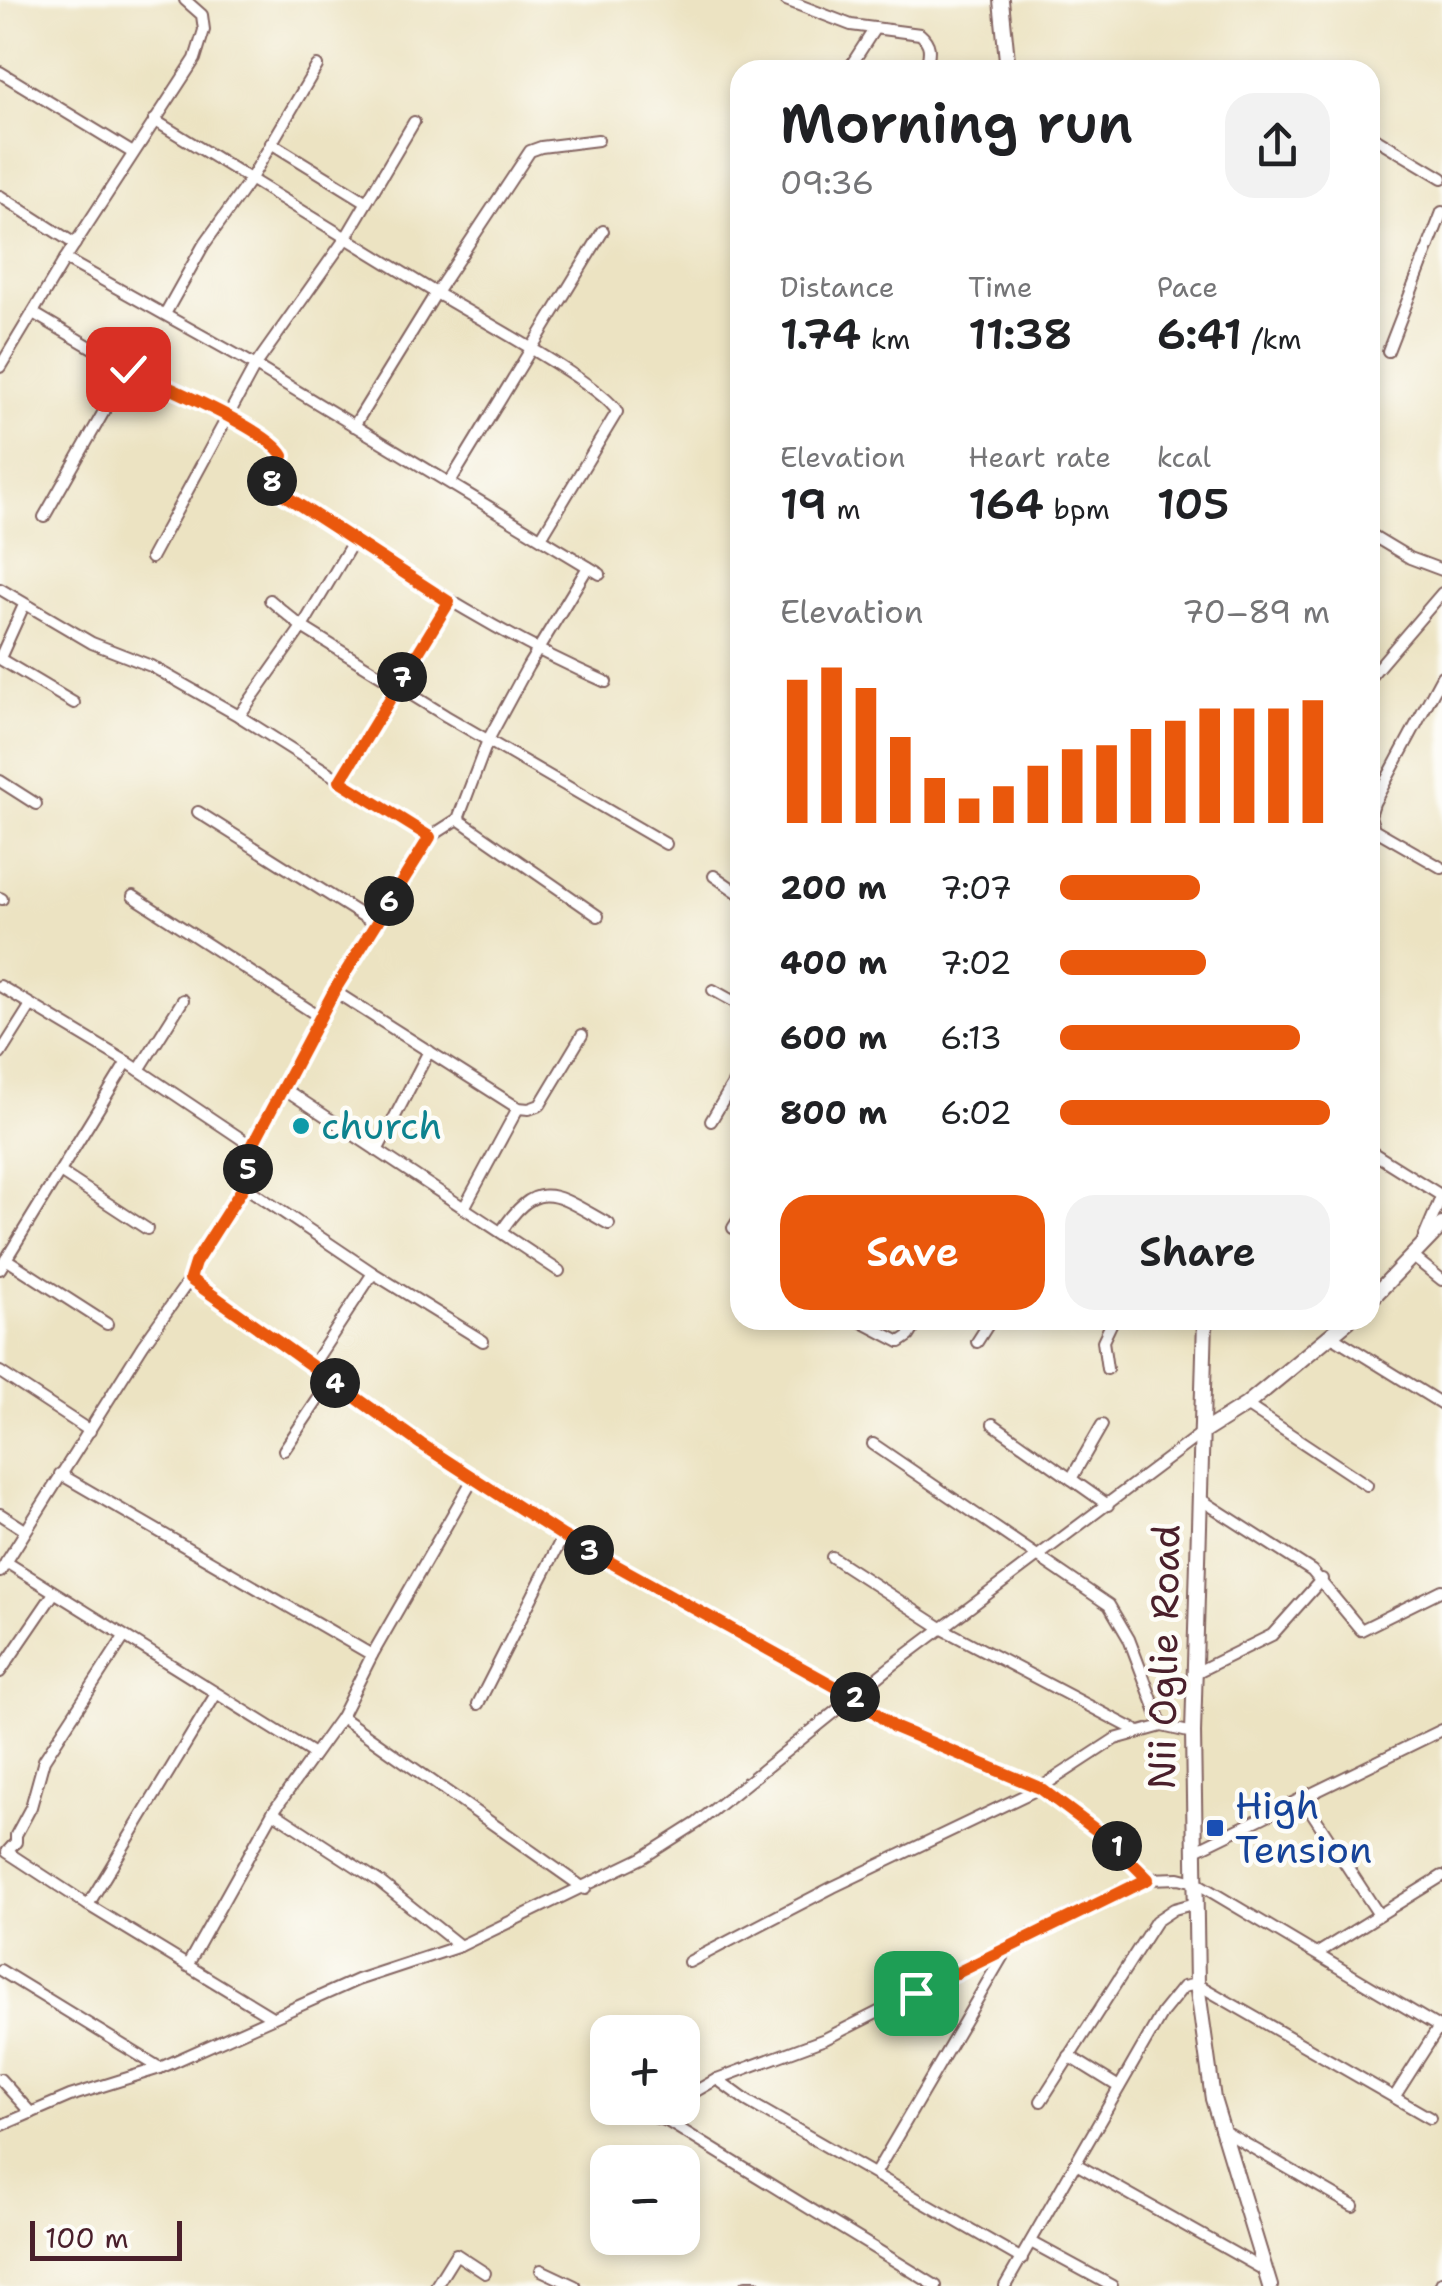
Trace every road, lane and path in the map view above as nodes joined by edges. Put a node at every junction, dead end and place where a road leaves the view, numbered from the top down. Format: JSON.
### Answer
{"nodes":[{"id":1,"x":185,"y":0,"type":"edge"},
{"id":2,"x":786,"y":0,"type":"edge"},
{"id":3,"x":1001,"y":0,"type":"edge"},
{"id":4,"x":875,"y":28,"type":"junction"},
{"id":5,"x":854,"y":60,"type":"edge"},
{"id":6,"x":928,"y":60,"type":"edge"},
{"id":7,"x":1007,"y":60,"type":"edge"},
{"id":8,"x":317,"y":66,"type":"dead end"},
{"id":9,"x":0,"y":72,"type":"edge"},
{"id":10,"x":154,"y":120,"type":"junction"},
{"id":11,"x":414,"y":122,"type":"dead end"},
{"id":12,"x":598,"y":140,"type":"dead end"},
{"id":13,"x":1380,"y":141,"type":"edge"},
{"id":14,"x":271,"y":143,"type":"junction"},
{"id":15,"x":133,"y":154,"type":"junction"},
{"id":16,"x":1442,"y":178,"type":"edge"},
{"id":17,"x":250,"y":180,"type":"junction"},
{"id":18,"x":0,"y":196,"type":"edge"},
{"id":19,"x":365,"y":202,"type":"junction"},
{"id":20,"x":1442,"y":212,"type":"edge"},
{"id":21,"x":603,"y":231,"type":"dead end"},
{"id":22,"x":345,"y":239,"type":"junction"},
{"id":23,"x":74,"y":244,"type":"junction"},
{"id":24,"x":65,"y":259,"type":"junction"},
{"id":25,"x":436,"y":293,"type":"junction"},
{"id":26,"x":33,"y":313,"type":"junction"},
{"id":27,"x":164,"y":314,"type":"junction"},
{"id":28,"x":0,"y":337,"type":"edge"},
{"id":29,"x":13,"y":346,"type":"junction"},
{"id":30,"x":529,"y":349,"type":"junction"},
{"id":31,"x":1388,"y":351,"type":"dead end"},
{"id":32,"x":255,"y":366,"type":"junction"},
{"id":33,"x":0,"y":367,"type":"edge"},
{"id":34,"x":128,"y":369,"type":"junction"},
{"id":35,"x":230,"y":417,"type":"junction"},
{"id":36,"x":354,"y":426,"type":"junction"},
{"id":37,"x":450,"y":482,"type":"junction"},
{"id":38,"x":44,"y":518,"type":"dead end"},
{"id":39,"x":541,"y":538,"type":"junction"},
{"id":40,"x":354,"y":540,"type":"junction"},
{"id":41,"x":1380,"y":540,"type":"edge"},
{"id":42,"x":151,"y":558,"type":"dead end"},
{"id":43,"x":588,"y":566,"type":"junction"},
{"id":44,"x":1442,"y":570,"type":"edge"},
{"id":45,"x":600,"y":574,"type":"dead end"},
{"id":46,"x":0,"y":589,"type":"edge"},
{"id":47,"x":1442,"y":592,"type":"edge"},
{"id":48,"x":270,"y":600,"type":"dead end"},
{"id":49,"x":449,"y":602,"type":"junction"},
{"id":50,"x":24,"y":606,"type":"junction"},
{"id":51,"x":302,"y":627,"type":"junction"},
{"id":52,"x":536,"y":652,"type":"junction"},
{"id":53,"x":0,"y":658,"type":"edge"},
{"id":54,"x":1380,"y":665,"type":"edge"},
{"id":55,"x":1442,"y":676,"type":"edge"},
{"id":56,"x":606,"y":682,"type":"dead end"},
{"id":57,"x":396,"y":685,"type":"junction"},
{"id":58,"x":74,"y":703,"type":"dead end"},
{"id":59,"x":239,"y":716,"type":"junction"},
{"id":60,"x":488,"y":740,"type":"junction"},
{"id":61,"x":0,"y":781,"type":"edge"},
{"id":62,"x":340,"y":781,"type":"junction"},
{"id":63,"x":1380,"y":792,"type":"edge"},
{"id":64,"x":36,"y":804,"type":"dead end"},
{"id":65,"x":198,"y":812,"type":"dead end"},
{"id":66,"x":458,"y":819,"type":"junction"},
{"id":67,"x":1380,"y":832,"type":"edge"},
{"id":68,"x":430,"y":837,"type":"junction"},
{"id":69,"x":666,"y":844,"type":"dead end"},
{"id":70,"x":1442,"y":868,"type":"edge"},
{"id":71,"x":714,"y":876,"type":"dead end"},
{"id":72,"x":730,"y":887,"type":"edge"},
{"id":73,"x":132,"y":896,"type":"dead end"},
{"id":74,"x":598,"y":916,"type":"dead end"},
{"id":75,"x":374,"y":923,"type":"junction"},
{"id":76,"x":0,"y":986,"type":"edge"},
{"id":77,"x":713,"y":990,"type":"dead end"},
{"id":78,"x":334,"y":991,"type":"junction"},
{"id":79,"x":730,"y":999,"type":"edge"},
{"id":80,"x":183,"y":1000,"type":"dead end"},
{"id":81,"x":31,"y":1006,"type":"junction"},
{"id":82,"x":320,"y":1016,"type":"junction"},
{"id":83,"x":582,"y":1035,"type":"dead end"},
{"id":84,"x":429,"y":1052,"type":"junction"},
{"id":85,"x":0,"y":1054,"type":"edge"},
{"id":86,"x":127,"y":1062,"type":"junction"},
{"id":87,"x":139,"y":1070,"type":"junction"},
{"id":88,"x":283,"y":1088,"type":"junction"},
{"id":89,"x":730,"y":1090,"type":"edge"},
{"id":90,"x":518,"y":1108,"type":"junction"},
{"id":91,"x":712,"y":1121,"type":"dead end"},
{"id":92,"x":252,"y":1146,"type":"junction"},
{"id":93,"x":377,"y":1151,"type":"junction"},
{"id":94,"x":1380,"y":1157,"type":"edge"},
{"id":95,"x":60,"y":1172,"type":"junction"},
{"id":96,"x":244,"y":1186,"type":"junction"},
{"id":97,"x":1442,"y":1195,"type":"edge"},
{"id":98,"x":464,"y":1208,"type":"junction"},
{"id":99,"x":609,"y":1224,"type":"dead end"},
{"id":100,"x":1442,"y":1225,"type":"edge"},
{"id":101,"x":147,"y":1229,"type":"dead end"},
{"id":102,"x":500,"y":1232,"type":"junction"},
{"id":103,"x":1416,"y":1252,"type":"junction"},
{"id":104,"x":3,"y":1264,"type":"edge"},
{"id":105,"x":558,"y":1271,"type":"dead end"},
{"id":106,"x":373,"y":1273,"type":"junction"},
{"id":107,"x":190,"y":1279,"type":"junction"},
{"id":108,"x":1442,"y":1280,"type":"edge"},
{"id":109,"x":1380,"y":1290,"type":"edge"},
{"id":110,"x":107,"y":1324,"type":"dead end"},
{"id":111,"x":874,"y":1330,"type":"edge"},
{"id":112,"x":912,"y":1330,"type":"edge"},
{"id":113,"x":985,"y":1330,"type":"edge"},
{"id":114,"x":1109,"y":1330,"type":"edge"},
{"id":115,"x":1205,"y":1330,"type":"edge"},
{"id":116,"x":1338,"y":1330,"type":"edge"},
{"id":117,"x":1332,"y":1336,"type":"junction"},
{"id":118,"x":483,"y":1341,"type":"dead end"},
{"id":119,"x":977,"y":1342,"type":"dead end"},
{"id":120,"x":312,"y":1366,"type":"junction"},
{"id":121,"x":1107,"y":1369,"type":"dead end"},
{"id":122,"x":0,"y":1372,"type":"edge"},
{"id":123,"x":331,"y":1380,"type":"junction"},
{"id":124,"x":1442,"y":1404,"type":"edge"},
{"id":125,"x":1246,"y":1405,"type":"junction"},
{"id":126,"x":992,"y":1424,"type":"dead end"},
{"id":127,"x":1102,"y":1425,"type":"dead end"},
{"id":128,"x":90,"y":1430,"type":"junction"},
{"id":129,"x":1204,"y":1432,"type":"junction"},
{"id":130,"x":874,"y":1444,"type":"dead end"},
{"id":131,"x":284,"y":1450,"type":"dead end"},
{"id":132,"x":60,"y":1474,"type":"junction"},
{"id":133,"x":473,"y":1479,"type":"junction"},
{"id":134,"x":1071,"y":1479,"type":"junction"},
{"id":135,"x":1367,"y":1485,"type":"dead end"},
{"id":136,"x":1200,"y":1499,"type":"junction"},
{"id":137,"x":1108,"y":1504,"type":"junction"},
{"id":138,"x":0,"y":1514,"type":"edge"},
{"id":139,"x":26,"y":1530,"type":"junction"},
{"id":140,"x":563,"y":1536,"type":"junction"},
{"id":141,"x":1040,"y":1556,"type":"junction"},
{"id":142,"x":832,"y":1557,"type":"dead end"},
{"id":143,"x":3,"y":1567,"type":"edge"},
{"id":144,"x":1322,"y":1579,"type":"junction"},
{"id":145,"x":1442,"y":1590,"type":"edge"},
{"id":146,"x":54,"y":1593,"type":"junction"},
{"id":147,"x":943,"y":1628,"type":"junction"},
{"id":148,"x":124,"y":1637,"type":"junction"},
{"id":149,"x":372,"y":1655,"type":"junction"},
{"id":150,"x":0,"y":1672,"type":"edge"},
{"id":151,"x":1197,"y":1672,"type":"junction"},
{"id":152,"x":216,"y":1694,"type":"junction"},
{"id":153,"x":856,"y":1698,"type":"junction"},
{"id":154,"x":478,"y":1704,"type":"dead end"},
{"id":155,"x":341,"y":1716,"type":"junction"},
{"id":156,"x":1162,"y":1726,"type":"junction"},
{"id":157,"x":1442,"y":1730,"type":"edge"},
{"id":158,"x":1137,"y":1731,"type":"junction"},
{"id":159,"x":1193,"y":1733,"type":"junction"},
{"id":160,"x":314,"y":1754,"type":"junction"},
{"id":161,"x":1040,"y":1788,"type":"junction"},
{"id":162,"x":1304,"y":1799,"type":"junction"},
{"id":163,"x":273,"y":1812,"type":"junction"},
{"id":164,"x":1194,"y":1851,"type":"junction"},
{"id":165,"x":1442,"y":1876,"type":"edge"},
{"id":166,"x":1148,"y":1879,"type":"junction"},
{"id":167,"x":1195,"y":1882,"type":"junction"},
{"id":168,"x":585,"y":1888,"type":"junction"},
{"id":169,"x":1196,"y":1902,"type":"junction"},
{"id":170,"x":88,"y":1905,"type":"junction"},
{"id":171,"x":1379,"y":1915,"type":"junction"},
{"id":172,"x":460,"y":1946,"type":"junction"},
{"id":173,"x":1008,"y":1946,"type":"junction"},
{"id":174,"x":1318,"y":1953,"type":"junction"},
{"id":175,"x":689,"y":1962,"type":"dead end"},
{"id":176,"x":187,"y":1966,"type":"junction"},
{"id":177,"x":0,"y":1970,"type":"edge"},
{"id":178,"x":1197,"y":1984,"type":"junction"},
{"id":179,"x":272,"y":2017,"type":"junction"},
{"id":180,"x":1440,"y":2028,"type":"edge"},
{"id":181,"x":1069,"y":2056,"type":"junction"},
{"id":182,"x":160,"y":2068,"type":"junction"},
{"id":183,"x":0,"y":2079,"type":"edge"},
{"id":184,"x":718,"y":2079,"type":"junction"},
{"id":185,"x":1120,"y":2088,"type":"junction"},
{"id":186,"x":700,"y":2089,"type":"edge"},
{"id":187,"x":1395,"y":2096,"type":"junction"},
{"id":188,"x":1041,"y":2101,"type":"dead end"},
{"id":189,"x":31,"y":2113,"type":"junction"},
{"id":190,"x":1430,"y":2118,"type":"dead end"},
{"id":191,"x":674,"y":2125,"type":"edge"},
{"id":192,"x":0,"y":2126,"type":"edge"},
{"id":193,"x":1220,"y":2129,"type":"junction"},
{"id":194,"x":1076,"y":2164,"type":"junction"},
{"id":195,"x":875,"y":2174,"type":"junction"},
{"id":196,"x":1353,"y":2206,"type":"dead end"},
{"id":197,"x":1031,"y":2242,"type":"junction"},
{"id":198,"x":1022,"y":2259,"type":"junction"},
{"id":199,"x":540,"y":2270,"type":"dead end"},
{"id":200,"x":1264,"y":2270,"type":"junction"},
{"id":201,"x":485,"y":2273,"type":"dead end"},
{"id":202,"x":436,"y":2286,"type":"edge"},
{"id":203,"x":575,"y":2286,"type":"edge"},
{"id":204,"x":746,"y":2286,"type":"edge"},
{"id":205,"x":755,"y":2286,"type":"edge"},
{"id":206,"x":936,"y":2286,"type":"edge"},
{"id":207,"x":1004,"y":2286,"type":"edge"},
{"id":208,"x":1112,"y":2286,"type":"edge"},
{"id":209,"x":1270,"y":2286,"type":"edge"}],
"edges":[{"from":1,"to":10,"type":"street"},
{"from":2,"to":4,"type":"street"},
{"from":3,"to":7,"type":"street"},
{"from":4,"to":5,"type":"street"},
{"from":4,"to":6,"type":"street"},
{"from":8,"to":14,"type":"street"},
{"from":9,"to":15,"type":"street"},
{"from":10,"to":15,"type":"street"},
{"from":10,"to":17,"type":"street"},
{"from":11,"to":19,"type":"street"},
{"from":12,"to":25,"type":"street"},
{"from":13,"to":16,"type":"street"},
{"from":14,"to":17,"type":"street"},
{"from":14,"to":19,"type":"street"},
{"from":15,"to":23,"type":"street"},
{"from":17,"to":22,"type":"street"},
{"from":17,"to":27,"type":"street"},
{"from":18,"to":23,"type":"street"},
{"from":19,"to":22,"type":"street"},
{"from":20,"to":31,"type":"street"},
{"from":21,"to":30,"type":"street"},
{"from":22,"to":25,"type":"street"},
{"from":22,"to":32,"type":"street"},
{"from":23,"to":24,"type":"street"},
{"from":24,"to":26,"type":"street"},
{"from":24,"to":27,"type":"street"},
{"from":25,"to":30,"type":"street"},
{"from":25,"to":36,"type":"street"},
{"from":26,"to":29,"type":"street"},
{"from":26,"to":34,"type":"street"},
{"from":27,"to":32,"type":"street"},
{"from":28,"to":29,"type":"street"},
{"from":29,"to":33,"type":"street"},
{"from":30,"to":37,"type":"street"},
{"from":30,"to":39,"type":"street"},
{"from":32,"to":35,"type":"street"},
{"from":32,"to":36,"type":"street"},
{"from":34,"to":35,"type":"street"},
{"from":34,"to":38,"type":"street"},
{"from":35,"to":40,"type":"street"},
{"from":35,"to":42,"type":"street"},
{"from":36,"to":37,"type":"street"},
{"from":37,"to":39,"type":"street"},
{"from":39,"to":43,"type":"street"},
{"from":40,"to":49,"type":"street"},
{"from":40,"to":51,"type":"street"},
{"from":41,"to":44,"type":"street"},
{"from":43,"to":45,"type":"street"},
{"from":43,"to":52,"type":"street"},
{"from":46,"to":50,"type":"street"},
{"from":47,"to":54,"type":"street"},
{"from":48,"to":51,"type":"street"},
{"from":49,"to":52,"type":"street"},
{"from":49,"to":57,"type":"street"},
{"from":50,"to":53,"type":"street"},
{"from":50,"to":59,"type":"street"},
{"from":51,"to":57,"type":"street"},
{"from":51,"to":59,"type":"street"},
{"from":52,"to":56,"type":"street"},
{"from":52,"to":60,"type":"street"},
{"from":53,"to":58,"type":"street"},
{"from":55,"to":63,"type":"street"},
{"from":57,"to":60,"type":"street"},
{"from":57,"to":62,"type":"street"},
{"from":59,"to":62,"type":"street"},
{"from":60,"to":66,"type":"street"},
{"from":60,"to":69,"type":"street"},
{"from":61,"to":64,"type":"street"},
{"from":62,"to":68,"type":"street"},
{"from":65,"to":75,"type":"street"},
{"from":66,"to":68,"type":"street"},
{"from":66,"to":74,"type":"street"},
{"from":67,"to":70,"type":"street"},
{"from":68,"to":75,"type":"street"},
{"from":71,"to":72,"type":"street"},
{"from":73,"to":82,"type":"street"},
{"from":75,"to":78,"type":"street"},
{"from":76,"to":81,"type":"street"},
{"from":77,"to":79,"type":"street"},
{"from":78,"to":82,"type":"street"},
{"from":78,"to":84,"type":"street"},
{"from":80,"to":87,"type":"street"},
{"from":81,"to":85,"type":"street"},
{"from":81,"to":86,"type":"street"},
{"from":82,"to":88,"type":"street"},
{"from":83,"to":90,"type":"street"},
{"from":84,"to":90,"type":"street"},
{"from":84,"to":93,"type":"street"},
{"from":86,"to":87,"type":"street"},
{"from":86,"to":95,"type":"street"},
{"from":87,"to":92,"type":"street"},
{"from":88,"to":92,"type":"street"},
{"from":88,"to":93,"type":"street"},
{"from":89,"to":91,"type":"street"},
{"from":90,"to":98,"type":"street"},
{"from":92,"to":96,"type":"street"},
{"from":93,"to":98,"type":"street"},
{"from":94,"to":97,"type":"street"},
{"from":95,"to":101,"type":"street"},
{"from":95,"to":104,"type":"street"},
{"from":96,"to":106,"type":"street"},
{"from":96,"to":107,"type":"street"},
{"from":97,"to":103,"type":"street"},
{"from":98,"to":102,"type":"street"},
{"from":99,"to":102,"type":"street"},
{"from":100,"to":103,"type":"street"},
{"from":102,"to":105,"type":"street"},
{"from":103,"to":108,"type":"street"},
{"from":103,"to":109,"type":"street"},
{"from":104,"to":110,"type":"street"},
{"from":106,"to":118,"type":"street"},
{"from":106,"to":120,"type":"street"},
{"from":107,"to":120,"type":"street"},
{"from":107,"to":128,"type":"street"},
{"from":111,"to":112,"type":"street"},
{"from":113,"to":119,"type":"street"},
{"from":114,"to":121,"type":"street"},
{"from":115,"to":129,"type":"street","name":"Nii Oglie Road"},
{"from":116,"to":117,"type":"street"},
{"from":117,"to":124,"type":"street"},
{"from":117,"to":125,"type":"street"},
{"from":120,"to":123,"type":"street"},
{"from":122,"to":128,"type":"street"},
{"from":123,"to":131,"type":"street"},
{"from":123,"to":133,"type":"street"},
{"from":125,"to":129,"type":"street"},
{"from":125,"to":135,"type":"street"},
{"from":126,"to":134,"type":"street"},
{"from":127,"to":134,"type":"street"},
{"from":128,"to":132,"type":"street"},
{"from":129,"to":136,"type":"street","name":"Nii Oglie Road"},
{"from":129,"to":137,"type":"street"},
{"from":130,"to":141,"type":"street"},
{"from":132,"to":139,"type":"street"},
{"from":132,"to":149,"type":"street"},
{"from":133,"to":140,"type":"street"},
{"from":133,"to":149,"type":"street"},
{"from":134,"to":137,"type":"street"},
{"from":136,"to":144,"type":"street"},
{"from":136,"to":151,"type":"street","name":"Nii Oglie Road"},
{"from":137,"to":141,"type":"street"},
{"from":138,"to":139,"type":"street"},
{"from":139,"to":143,"type":"street"},
{"from":140,"to":153,"type":"street"},
{"from":140,"to":154,"type":"street"},
{"from":141,"to":147,"type":"street"},
{"from":141,"to":156,"type":"street"},
{"from":142,"to":147,"type":"street"},
{"from":143,"to":146,"type":"street"},
{"from":144,"to":145,"type":"street"},
{"from":144,"to":151,"type":"street"},
{"from":146,"to":148,"type":"street"},
{"from":146,"to":150,"type":"street"},
{"from":147,"to":153,"type":"street"},
{"from":147,"to":158,"type":"street"},
{"from":148,"to":152,"type":"street"},
{"from":148,"to":170,"type":"street"},
{"from":149,"to":155,"type":"street"},
{"from":151,"to":159,"type":"street","name":"Nii Oglie Road"},
{"from":152,"to":160,"type":"street"},
{"from":152,"to":170,"type":"street"},
{"from":153,"to":161,"type":"street"},
{"from":153,"to":168,"type":"street"},
{"from":155,"to":160,"type":"street"},
{"from":155,"to":168,"type":"street"},
{"from":156,"to":158,"type":"street"},
{"from":156,"to":159,"type":"street"},
{"from":157,"to":162,"type":"street"},
{"from":158,"to":161,"type":"street"},
{"from":159,"to":164,"type":"street","name":"Nii Oglie Road"},
{"from":160,"to":163,"type":"street"},
{"from":161,"to":166,"type":"street"},
{"from":161,"to":175,"type":"street"},
{"from":162,"to":164,"type":"street"},
{"from":162,"to":171,"type":"street"},
{"from":163,"to":172,"type":"street"},
{"from":163,"to":176,"type":"street"},
{"from":164,"to":167,"type":"street","name":"Nii Oglie Road"},
{"from":165,"to":171,"type":"street"},
{"from":166,"to":167,"type":"street"},
{"from":166,"to":173,"type":"street"},
{"from":167,"to":169,"type":"street","name":"Nii Oglie Road"},
{"from":167,"to":174,"type":"street"},
{"from":168,"to":172,"type":"street"},
{"from":169,"to":178,"type":"street","name":"Nii Oglie Road"},
{"from":169,"to":181,"type":"street"},
{"from":170,"to":176,"type":"street"},
{"from":171,"to":174,"type":"street"},
{"from":172,"to":179,"type":"street"},
{"from":173,"to":184,"type":"street"},
{"from":173,"to":195,"type":"street"},
{"from":174,"to":180,"type":"street"},
{"from":176,"to":179,"type":"street"},
{"from":177,"to":182,"type":"street"},
{"from":178,"to":185,"type":"street"},
{"from":178,"to":187,"type":"street"},
{"from":178,"to":193,"type":"street","name":"Nii Oglie Road"},
{"from":179,"to":182,"type":"street"},
{"from":180,"to":187,"type":"street"},
{"from":181,"to":185,"type":"street"},
{"from":181,"to":188,"type":"street"},
{"from":182,"to":189,"type":"street"},
{"from":183,"to":189,"type":"street"},
{"from":184,"to":186,"type":"street"},
{"from":184,"to":195,"type":"street"},
{"from":185,"to":194,"type":"street"},
{"from":187,"to":190,"type":"street"},
{"from":189,"to":192,"type":"street"},
{"from":191,"to":206,"type":"street"},
{"from":193,"to":196,"type":"street"},
{"from":193,"to":200,"type":"street","name":"Nii Oglie Road"},
{"from":194,"to":197,"type":"street"},
{"from":194,"to":200,"type":"street"},
{"from":195,"to":198,"type":"street"},
{"from":197,"to":198,"type":"street"},
{"from":197,"to":208,"type":"street"},
{"from":198,"to":207,"type":"street"},
{"from":199,"to":203,"type":"street"},
{"from":200,"to":209,"type":"street","name":"Nii Oglie Road"},
{"from":201,"to":202,"type":"street"},
{"from":204,"to":205,"type":"street"}]}
